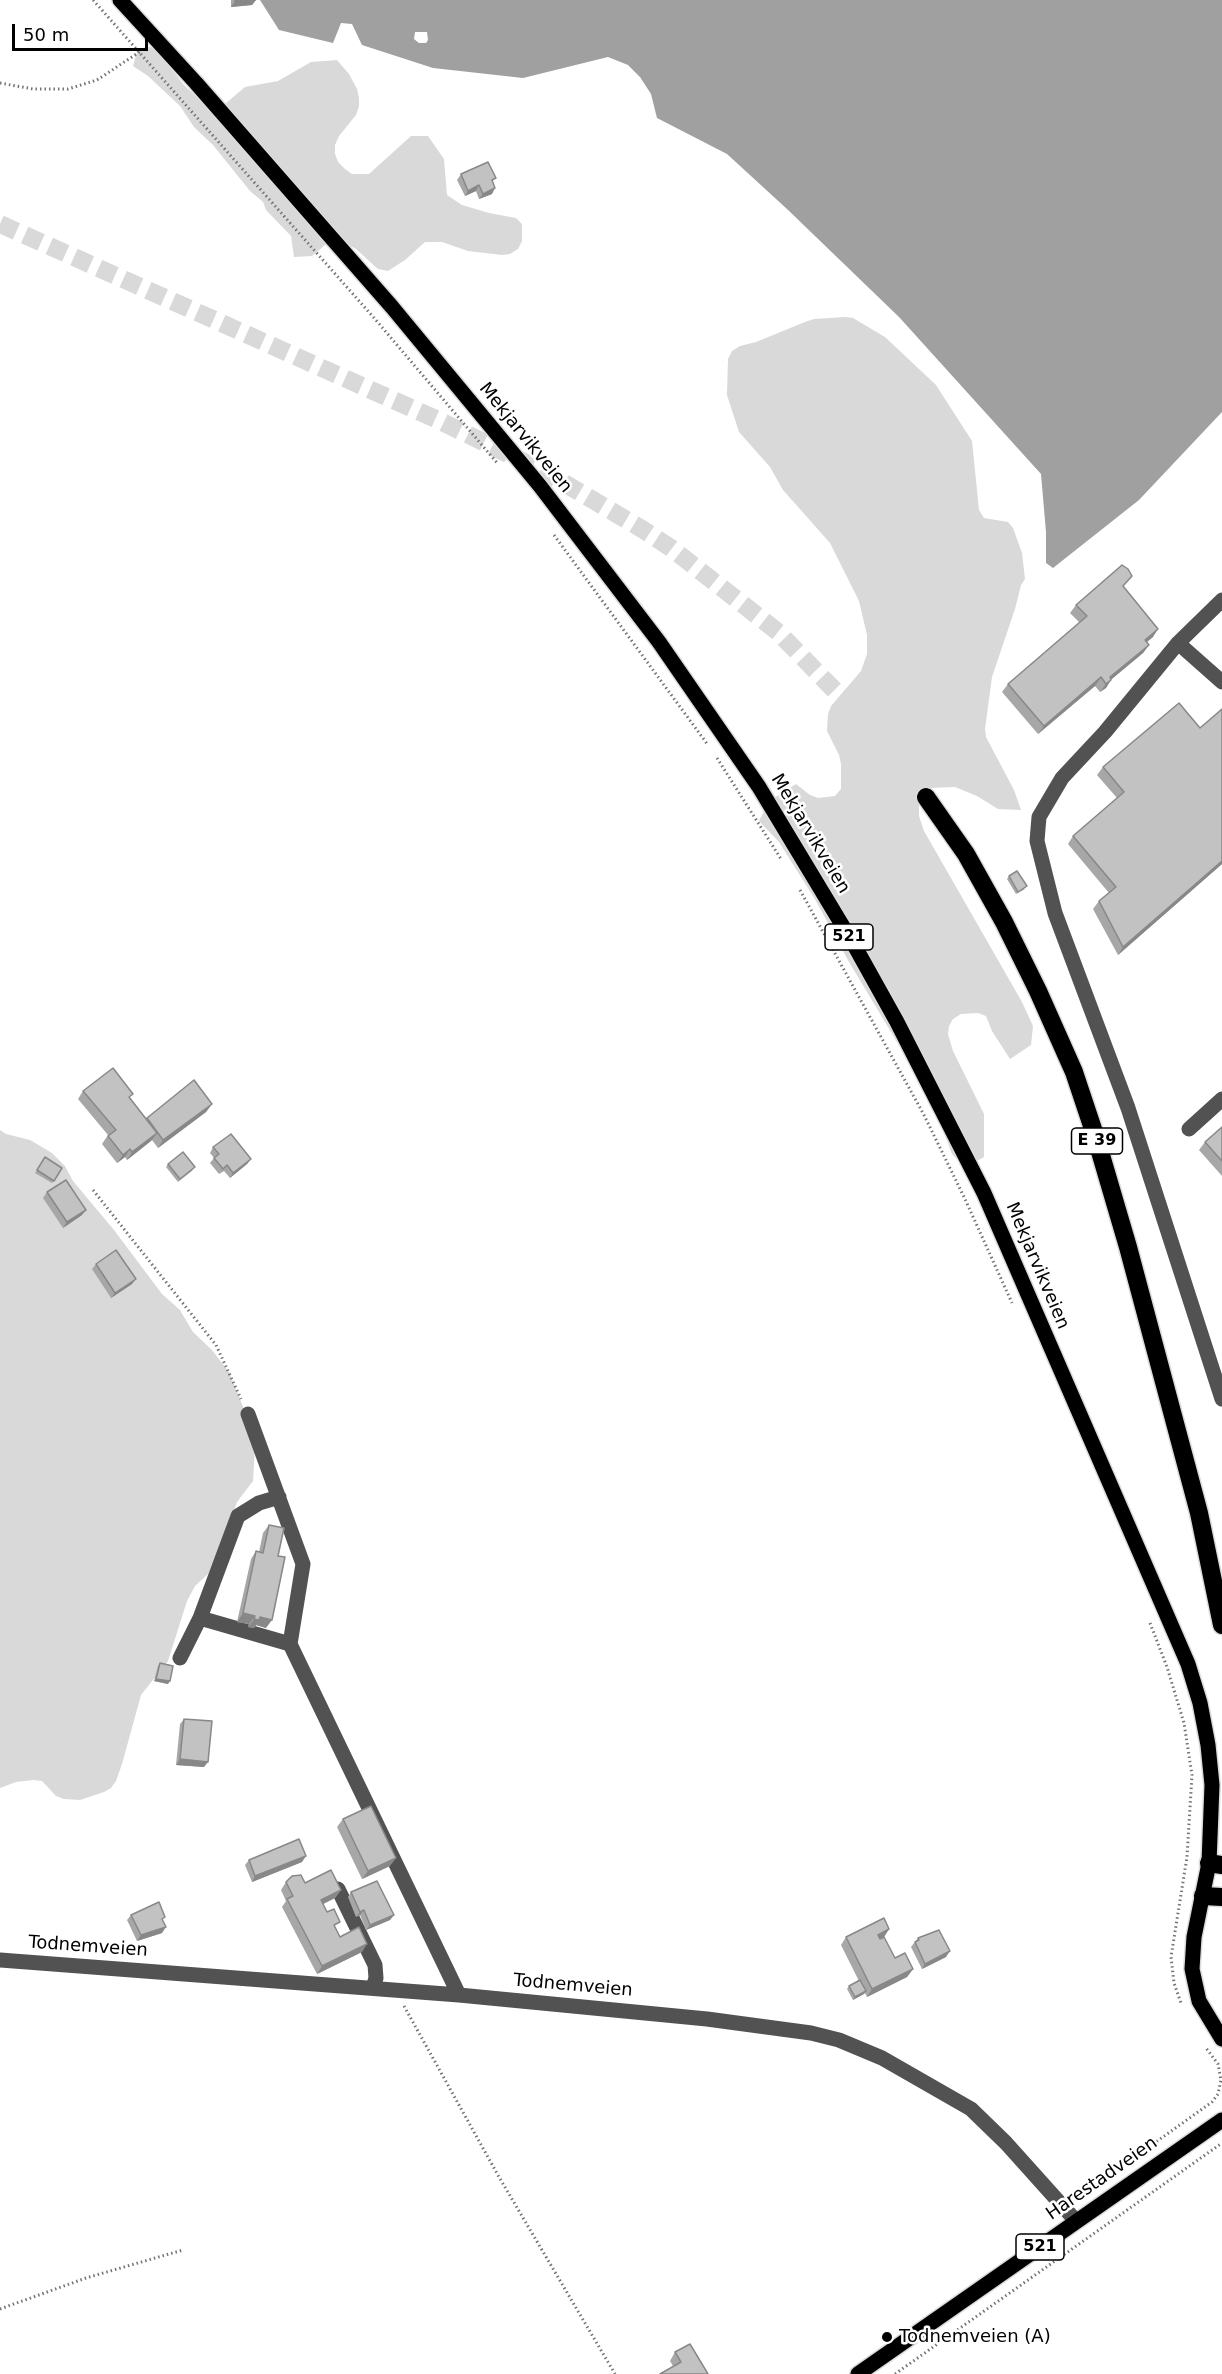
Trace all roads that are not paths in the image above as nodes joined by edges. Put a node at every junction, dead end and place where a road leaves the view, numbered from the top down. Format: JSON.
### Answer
{"nodes":[{"id":1,"x":120,"y":0,"type":"edge"},
{"id":2,"x":1222,"y":600,"type":"edge"},
{"id":3,"x":1178,"y":643,"type":"junction"},
{"id":4,"x":1222,"y":682,"type":"edge"},
{"id":5,"x":926,"y":797,"type":"tunnel mouth"},
{"id":6,"x":1222,"y":1099,"type":"edge"},
{"id":7,"x":1189,"y":1129,"type":"dead end"},
{"id":8,"x":1222,"y":1399,"type":"edge"},
{"id":9,"x":248,"y":1414,"type":"road end"},
{"id":10,"x":279,"y":1497,"type":"junction"},
{"id":11,"x":1199,"y":1513,"type":"junction"},
{"id":12,"x":1222,"y":1571,"type":"edge"},
{"id":13,"x":200,"y":1618,"type":"junction"},
{"id":14,"x":1222,"y":1624,"type":"edge"},
{"id":15,"x":290,"y":1644,"type":"junction"},
{"id":16,"x":180,"y":1658,"type":"dead end"},
{"id":17,"x":1215,"y":1864,"type":"edge"},
{"id":18,"x":338,"y":1889,"type":"edge"},
{"id":19,"x":1203,"y":1896,"type":"junction"},
{"id":20,"x":1222,"y":1897,"type":"edge"},
{"id":21,"x":0,"y":1960,"type":"edge"},
{"id":22,"x":373,"y":1988,"type":"junction"},
{"id":23,"x":459,"y":1995,"type":"junction"},
{"id":24,"x":1222,"y":2039,"type":"edge"},
{"id":25,"x":1222,"y":2120,"type":"edge"},
{"id":26,"x":1076,"y":2221,"type":"junction"},
{"id":27,"x":858,"y":2374,"type":"edge"}],
"edges":[{"from":1,"to":17,"type":"main road","name":"Mekjarvikveien","number":"521"},
{"from":2,"to":3,"type":"street"},
{"from":3,"to":4,"type":"street"},
{"from":3,"to":8,"type":"street"},
{"from":5,"to":11,"type":"highway","number":"E 39"},
{"from":6,"to":7,"type":"street"},
{"from":9,"to":10,"type":"street"},
{"from":10,"to":13,"type":"street"},
{"from":10,"to":15,"type":"street"},
{"from":11,"to":12,"type":"highway","number":"E 39"},
{"from":11,"to":14,"type":"highway","number":"E 39"},
{"from":13,"to":15,"type":"street"},
{"from":13,"to":16,"type":"street"},
{"from":15,"to":23,"type":"street"},
{"from":17,"to":19,"type":"main road","name":"Mekjarvikveien","number":"521"},
{"from":18,"to":22,"type":"street"},
{"from":19,"to":20,"type":"highway"},
{"from":19,"to":24,"type":"main road","name":"Mekjarvikveien","number":"521"},
{"from":21,"to":22,"type":"street","name":"Todnemveien"},
{"from":22,"to":23,"type":"street","name":"Todnemveien"},
{"from":23,"to":26,"type":"street","name":"Todnemveien"},
{"from":25,"to":26,"type":"main road","name":"Harestadveien","number":"521"},
{"from":26,"to":27,"type":"main road","name":"Harestadveien","number":"521"}]}
